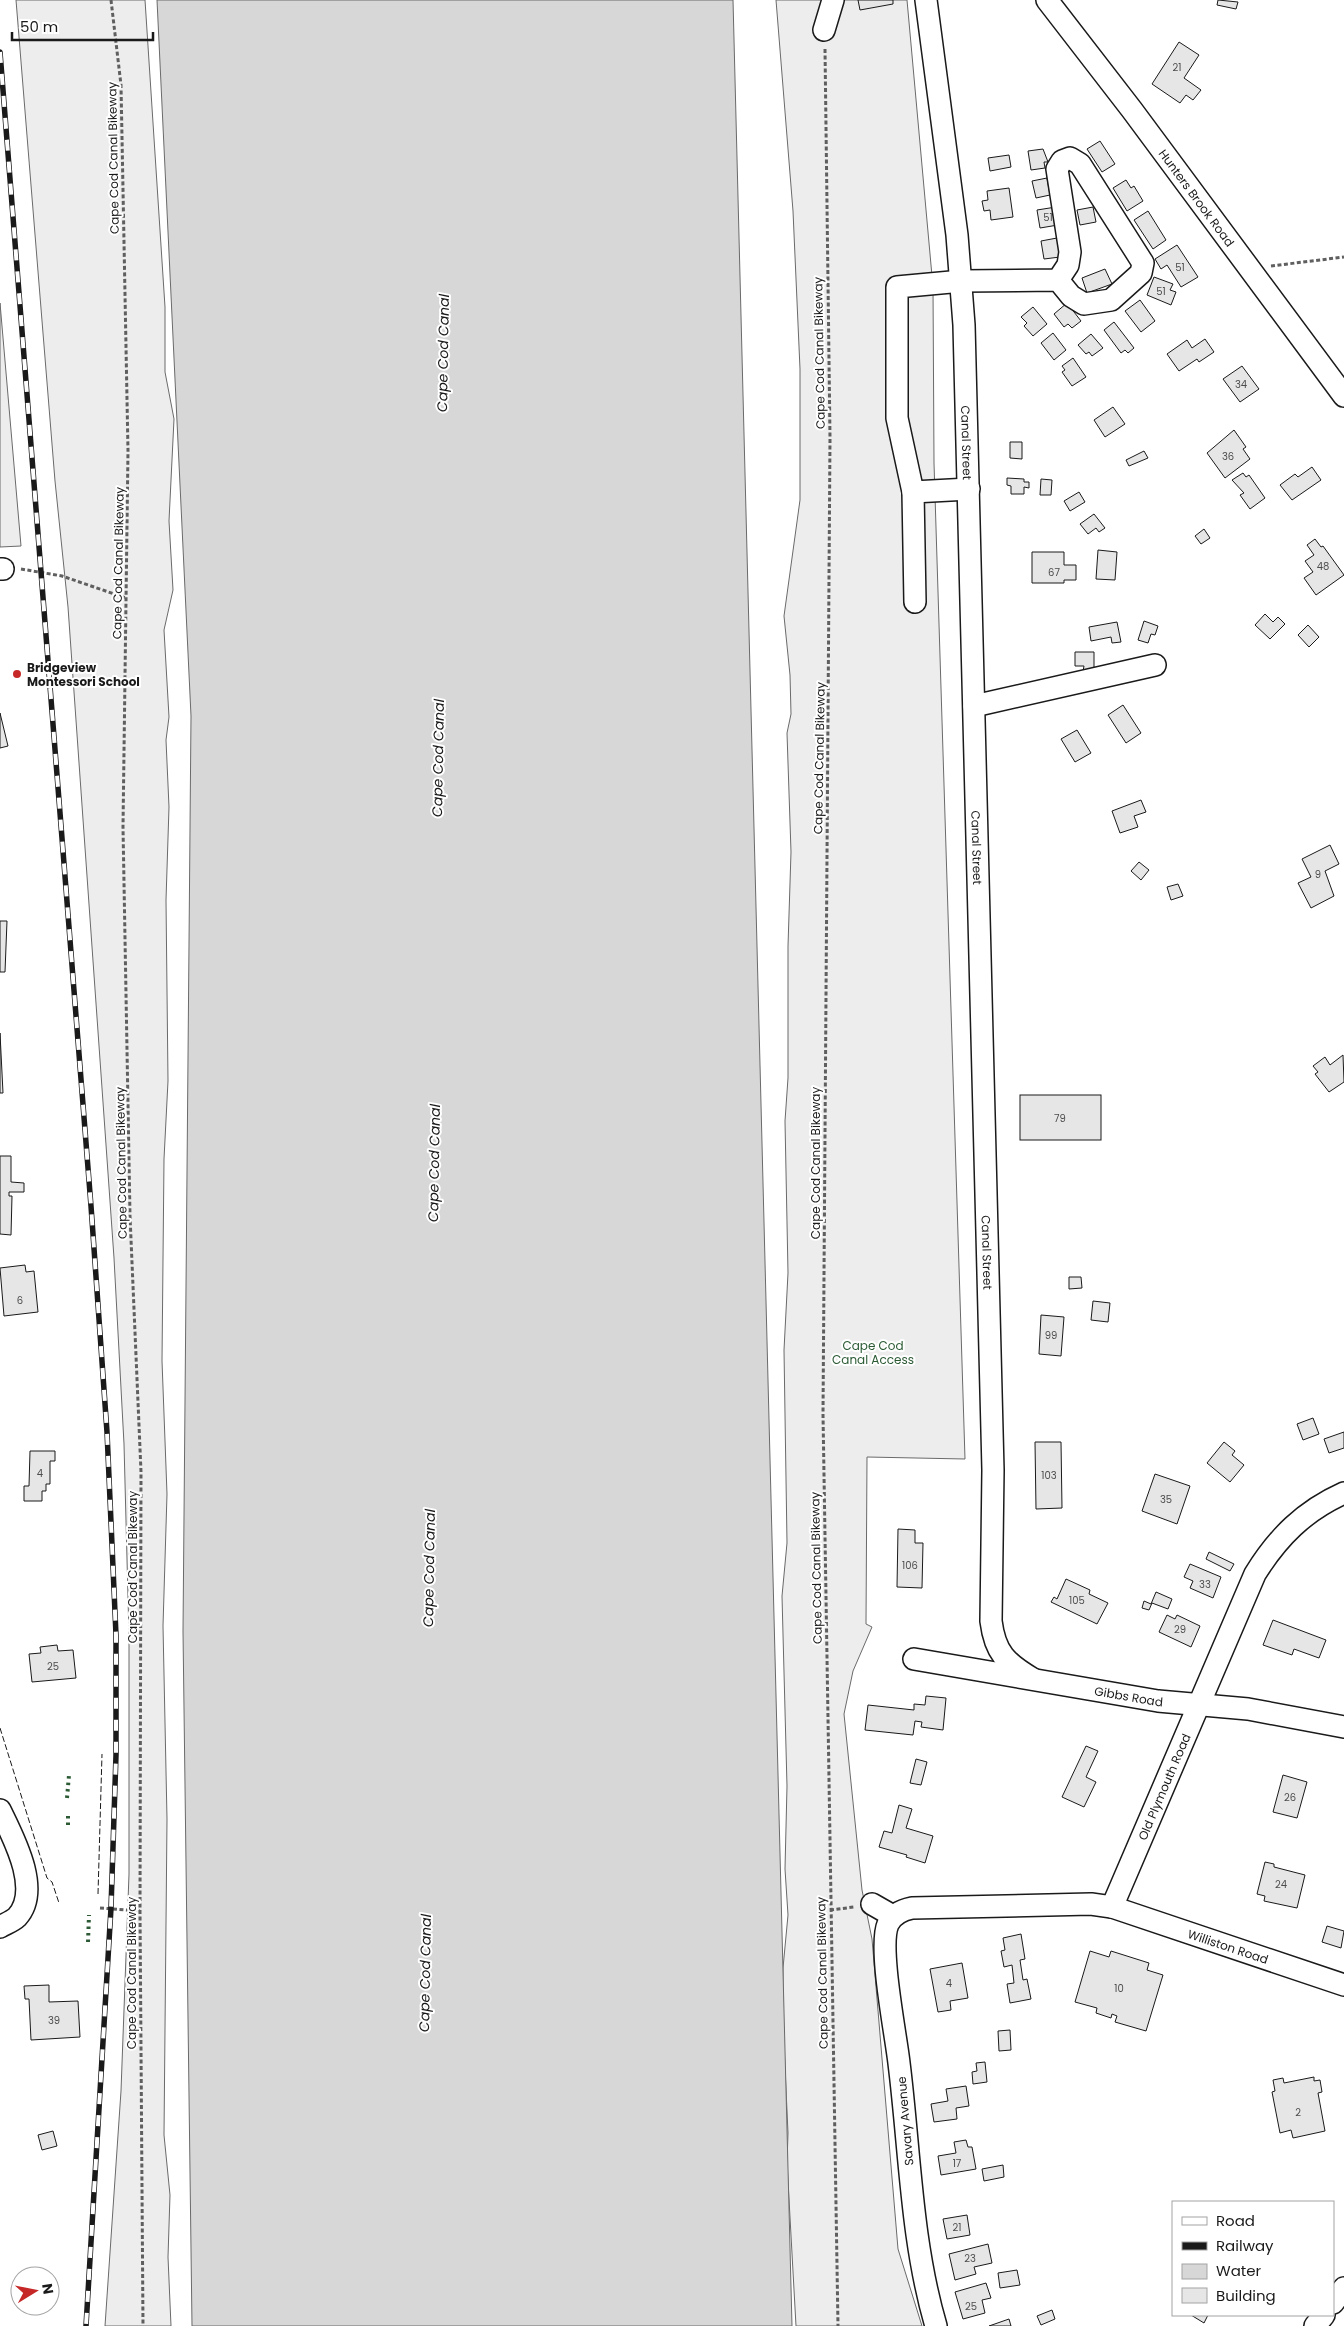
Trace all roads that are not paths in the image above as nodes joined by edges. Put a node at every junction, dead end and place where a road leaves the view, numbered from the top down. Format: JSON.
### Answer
{"nodes":[{"id":1,"x":833,"y":0,"type":"edge"},
{"id":2,"x":926,"y":0,"type":"edge"},
{"id":3,"x":1047,"y":0,"type":"edge"},
{"id":4,"x":824,"y":30,"type":"road end"},
{"id":5,"x":1058,"y":280,"type":"junction"},
{"id":6,"x":962,"y":282,"type":"junction"},
{"id":7,"x":1344,"y":396,"type":"edge"},
{"id":8,"x":969,"y":489,"type":"junction"},
{"id":9,"x":913,"y":492,"type":"junction"},
{"id":10,"x":915,"y":602,"type":"dead end"},
{"id":11,"x":1155,"y":664,"type":"dead end"},
{"id":12,"x":974,"y":706,"type":"junction"},
{"id":13,"x":1344,"y":1493,"type":"edge"},
{"id":14,"x":914,"y":1659,"type":"dead end"},
{"id":15,"x":1033,"y":1679,"type":"junction"},
{"id":16,"x":1200,"y":1704,"type":"junction"},
{"id":17,"x":1344,"y":1727,"type":"edge"},
{"id":18,"x":0,"y":1810,"type":"edge"},
{"id":19,"x":872,"y":1904,"type":"dead end"},
{"id":20,"x":1112,"y":1907,"type":"junction"},
{"id":21,"x":893,"y":1916,"type":"junction"},
{"id":22,"x":0,"y":1927,"type":"edge"},
{"id":23,"x":1344,"y":1985,"type":"edge"},
{"id":24,"x":1344,"y":2288,"type":"edge"},
{"id":25,"x":1334,"y":2302,"type":"edge"},
{"id":26,"x":1323,"y":2316,"type":"edge"},
{"id":27,"x":936,"y":2326,"type":"edge"},
{"id":28,"x":1315,"y":2326,"type":"edge"}],
"edges":[{"from":1,"to":4,"type":"street"},
{"from":2,"to":6,"type":"street","name":"Canal Street"},
{"from":3,"to":7,"type":"street","name":"Hunters Brook Road"},
{"from":5,"to":5,"type":"street"},
{"from":5,"to":6,"type":"street"},
{"from":6,"to":8,"type":"street","name":"Canal Street"},
{"from":6,"to":9,"type":"street"},
{"from":8,"to":9,"type":"street"},
{"from":8,"to":12,"type":"street","name":"Canal Street"},
{"from":9,"to":10,"type":"street"},
{"from":11,"to":12,"type":"street"},
{"from":12,"to":15,"type":"street","name":"Canal Street"},
{"from":13,"to":16,"type":"street","name":"Old Plymouth Road"},
{"from":14,"to":15,"type":"street","name":"Gibbs Road"},
{"from":15,"to":16,"type":"street","name":"Gibbs Road"},
{"from":16,"to":17,"type":"street","name":"Gibbs Road"},
{"from":16,"to":20,"type":"street","name":"Old Plymouth Road"},
{"from":18,"to":22,"type":"street"},
{"from":19,"to":21,"type":"street"},
{"from":20,"to":21,"type":"street"},
{"from":20,"to":23,"type":"street","name":"Williston Road"},
{"from":21,"to":27,"type":"street","name":"Savary Avenue"},
{"from":24,"to":25,"type":"street"},
{"from":26,"to":28,"type":"street"}]}
